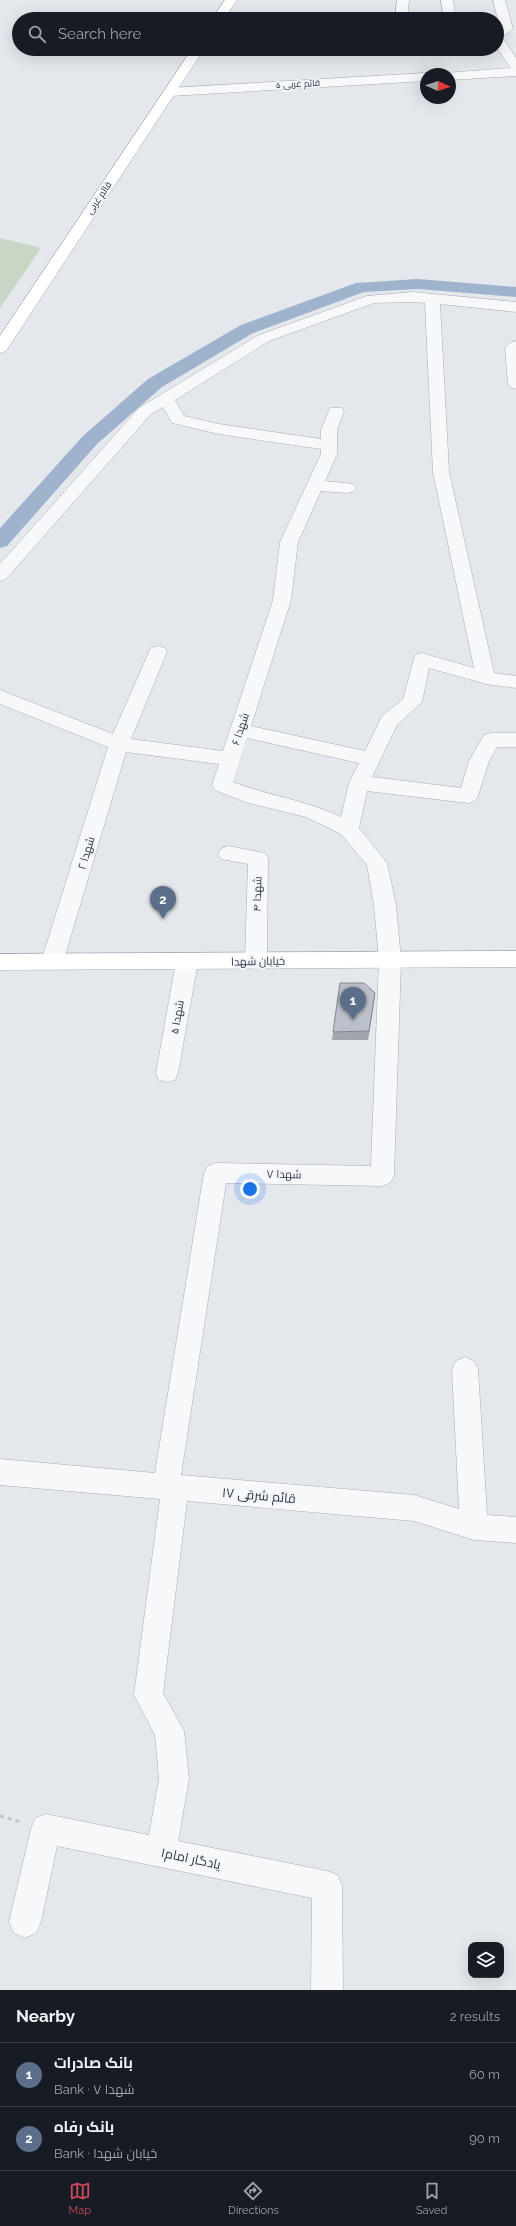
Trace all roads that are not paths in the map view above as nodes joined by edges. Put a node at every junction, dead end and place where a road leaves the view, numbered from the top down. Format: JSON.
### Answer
{"nodes":[{"id":1,"x":231,"y":0,"type":"edge"},
{"id":2,"x":403,"y":0,"type":"edge"},
{"id":3,"x":447,"y":0,"type":"edge"},
{"id":4,"x":499,"y":0,"type":"edge"},
{"id":5,"x":223,"y":12,"type":"edge"},
{"id":6,"x":402,"y":12,"type":"edge"},
{"id":7,"x":449,"y":12,"type":"edge"},
{"id":8,"x":502,"y":12,"type":"edge"},
{"id":9,"x":504,"y":18,"type":"edge"},
{"id":10,"x":504,"y":30,"type":"edge"},
{"id":11,"x":504,"y":49,"type":"edge"},
{"id":12,"x":194,"y":56,"type":"edge"},
{"id":13,"x":516,"y":67,"type":"edge"},
{"id":14,"x":516,"y":72,"type":"edge"},
{"id":15,"x":456,"y":76,"type":"edge"},
{"id":16,"x":420,"y":77,"type":"edge"},
{"id":17,"x":170,"y":92,"type":"junction"},
{"id":18,"x":432,"y":299,"type":"junction"},
{"id":19,"x":516,"y":307,"type":"edge"},
{"id":20,"x":516,"y":346,"type":"edge"},
{"id":21,"x":0,"y":348,"type":"edge"},
{"id":22,"x":516,"y":384,"type":"edge"},
{"id":23,"x":166,"y":398,"type":"junction"},
{"id":24,"x":336,"y":410,"type":"dead end"},
{"id":25,"x":329,"y":445,"type":"junction"},
{"id":26,"x":315,"y":485,"type":"junction"},
{"id":27,"x":347,"y":488,"type":"dead end"},
{"id":28,"x":0,"y":575,"type":"edge"},
{"id":29,"x":158,"y":652,"type":"dead end"},
{"id":30,"x":486,"y":678,"type":"junction"},
{"id":31,"x":516,"y":682,"type":"edge"},
{"id":32,"x":0,"y":697,"type":"edge"},
{"id":33,"x":240,"y":730,"type":"junction"},
{"id":34,"x":516,"y":740,"type":"edge"},
{"id":35,"x":119,"y":744,"type":"junction"},
{"id":36,"x":230,"y":759,"type":"junction"},
{"id":37,"x":370,"y":759,"type":"junction"},
{"id":38,"x":359,"y":783,"type":"junction"},
{"id":39,"x":348,"y":829,"type":"junction"},
{"id":40,"x":228,"y":854,"type":"dead end"},
{"id":41,"x":516,"y":959,"type":"edge"},
{"id":42,"x":256,"y":960,"type":"junction"},
{"id":43,"x":390,"y":960,"type":"junction"},
{"id":44,"x":0,"y":962,"type":"edge"},
{"id":45,"x":52,"y":962,"type":"junction"},
{"id":46,"x":187,"y":962,"type":"junction"},
{"id":47,"x":167,"y":1073,"type":"dead end"},
{"id":48,"x":464,"y":1368,"type":"dead end"},
{"id":49,"x":0,"y":1472,"type":"edge"},
{"id":50,"x":171,"y":1488,"type":"junction"},
{"id":51,"x":474,"y":1526,"type":"junction"},
{"id":52,"x":516,"y":1530,"type":"edge"},
{"id":53,"x":161,"y":1852,"type":"junction"},
{"id":54,"x":25,"y":1922,"type":"dead end"},
{"id":55,"x":327,"y":1990,"type":"edge"}],
"edges":[{"from":1,"to":5,"type":"main road"},
{"from":2,"to":6,"type":"street"},
{"from":3,"to":7,"type":"street"},
{"from":4,"to":8,"type":"street"},
{"from":9,"to":10,"type":"street"},
{"from":11,"to":13,"type":"street"},
{"from":12,"to":17,"type":"main road","name":"قائم غربی"},
{"from":14,"to":15,"type":"street"},
{"from":16,"to":17,"type":"street","name":"قائم غربی ۵"},
{"from":17,"to":21,"type":"main road","name":"قائم غربی"},
{"from":18,"to":19,"type":"street"},
{"from":18,"to":23,"type":"street"},
{"from":18,"to":30,"type":"street"},
{"from":20,"to":22,"type":"street"},
{"from":23,"to":25,"type":"street"},
{"from":23,"to":28,"type":"street"},
{"from":24,"to":25,"type":"street","name":"شهدا ۶"},
{"from":25,"to":26,"type":"street","name":"شهدا ۶"},
{"from":26,"to":27,"type":"street"},
{"from":26,"to":33,"type":"street","name":"شهدا ۶"},
{"from":29,"to":35,"type":"street","name":"شهدا ۲"},
{"from":30,"to":31,"type":"street"},
{"from":30,"to":37,"type":"street"},
{"from":32,"to":35,"type":"street"},
{"from":33,"to":36,"type":"street","name":"شهدا ۶"},
{"from":33,"to":37,"type":"street"},
{"from":34,"to":38,"type":"street"},
{"from":35,"to":36,"type":"street"},
{"from":35,"to":45,"type":"street","name":"شهدا ۲"},
{"from":36,"to":39,"type":"street","name":"شهدا ۶"},
{"from":37,"to":38,"type":"street"},
{"from":38,"to":39,"type":"street"},
{"from":39,"to":43,"type":"street","name":"شهدا ۶"},
{"from":40,"to":42,"type":"street","name":"شهدا ۴"},
{"from":41,"to":43,"type":"main road","name":"خیابان شهدا"},
{"from":42,"to":43,"type":"main road","name":"خیابان شهدا"},
{"from":42,"to":46,"type":"main road","name":"خیابان شهدا"},
{"from":43,"to":50,"type":"street","name":"شهدا ۷"},
{"from":44,"to":45,"type":"main road","name":"خیابان شهدا"},
{"from":45,"to":46,"type":"main road","name":"خیابان شهدا"},
{"from":46,"to":47,"type":"street","name":"شهدا ۵"},
{"from":48,"to":51,"type":"street"},
{"from":49,"to":50,"type":"street","name":"قائم شرقی ۱۷"},
{"from":50,"to":51,"type":"street","name":"قائم شرقی ۱۷"},
{"from":50,"to":53,"type":"street"},
{"from":51,"to":52,"type":"street","name":"قائم شرقی ۱۷"},
{"from":53,"to":54,"type":"street","name":"یادگار امام۱"},
{"from":53,"to":55,"type":"street","name":"یادگار امام۱"}]}
